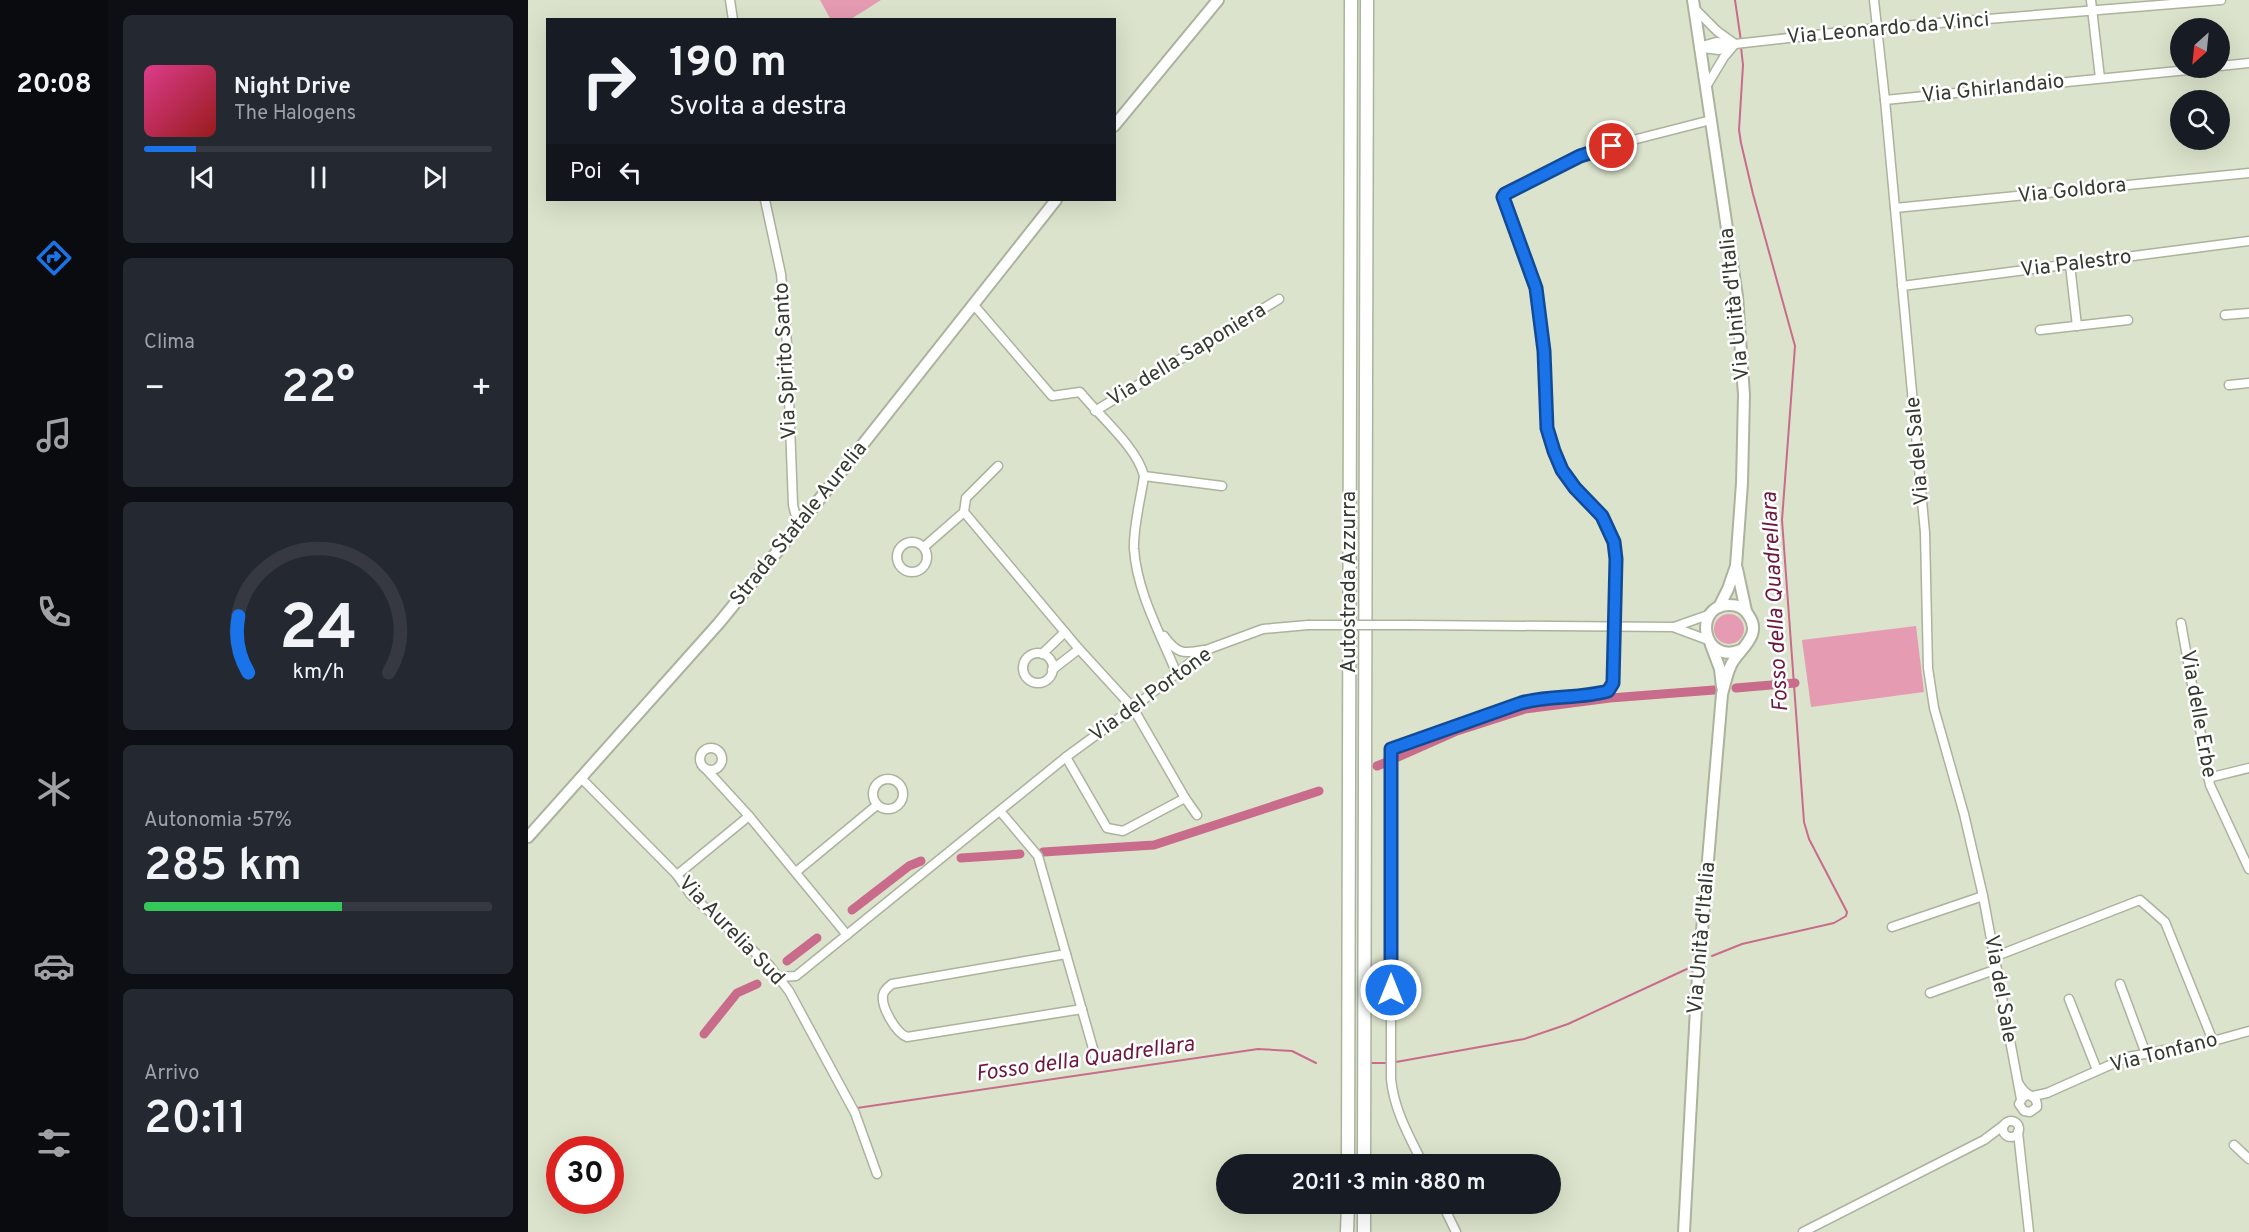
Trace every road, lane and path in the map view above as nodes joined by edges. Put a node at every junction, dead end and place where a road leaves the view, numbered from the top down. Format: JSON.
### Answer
{"nodes":[{"id":1,"x":730,"y":0,"type":"edge"},
{"id":2,"x":1218,"y":0,"type":"edge"},
{"id":3,"x":1351,"y":0,"type":"edge"},
{"id":4,"x":1367,"y":0,"type":"edge"},
{"id":5,"x":1874,"y":0,"type":"edge"},
{"id":6,"x":2091,"y":0,"type":"edge"},
{"id":7,"x":2221,"y":0,"type":"edge"},
{"id":8,"x":1694,"y":4,"type":"edge"},
{"id":9,"x":2092,"y":12,"type":"junction"},
{"id":10,"x":733,"y":18,"type":"edge"},
{"id":11,"x":1877,"y":28,"type":"junction"},
{"id":12,"x":1736,"y":44,"type":"junction"},
{"id":13,"x":1699,"y":47,"type":"junction"},
{"id":14,"x":2249,"y":63,"type":"edge"},
{"id":15,"x":2230,"y":65,"type":"edge"},
{"id":16,"x":2170,"y":72,"type":"edge"},
{"id":17,"x":2100,"y":78,"type":"junction"},
{"id":18,"x":1706,"y":87,"type":"junction"},
{"id":19,"x":1885,"y":100,"type":"junction"},
{"id":20,"x":1711,"y":120,"type":"junction"},
{"id":21,"x":1116,"y":124,"type":"edge"},
{"id":22,"x":2249,"y":173,"type":"edge"},
{"id":23,"x":765,"y":201,"type":"edge"},
{"id":24,"x":1055,"y":201,"type":"edge"},
{"id":25,"x":1895,"y":208,"type":"junction"},
{"id":26,"x":2249,"y":241,"type":"edge"},
{"id":27,"x":2070,"y":265,"type":"junction"},
{"id":28,"x":1902,"y":286,"type":"junction"},
{"id":29,"x":1279,"y":298,"type":"dead end"},
{"id":30,"x":973,"y":303,"type":"junction"},
{"id":31,"x":2249,"y":313,"type":"edge"},
{"id":32,"x":2225,"y":315,"type":"dead end"},
{"id":33,"x":2128,"y":320,"type":"dead end"},
{"id":34,"x":2077,"y":326,"type":"junction"},
{"id":35,"x":2040,"y":330,"type":"dead end"},
{"id":36,"x":2249,"y":383,"type":"edge"},
{"id":37,"x":2229,"y":385,"type":"dead end"},
{"id":38,"x":1095,"y":411,"type":"junction"},
{"id":39,"x":998,"y":466,"type":"dead end"},
{"id":40,"x":1144,"y":476,"type":"junction"},
{"id":41,"x":1222,"y":486,"type":"dead end"},
{"id":42,"x":964,"y":512,"type":"junction"},
{"id":43,"x":803,"y":520,"type":"junction"},
{"id":44,"x":924,"y":547,"type":"dead end"},
{"id":45,"x":1736,"y":566,"type":"junction"},
{"id":46,"x":1715,"y":611,"type":"junction"},
{"id":47,"x":1746,"y":611,"type":"junction"},
{"id":48,"x":2181,"y":623,"type":"dead end"},
{"id":49,"x":1157,"y":626,"type":"junction"},
{"id":50,"x":1614,"y":627,"type":"junction"},
{"id":51,"x":1673,"y":627,"type":"junction"},
{"id":52,"x":1065,"y":632,"type":"junction"},
{"id":53,"x":1710,"y":642,"type":"junction"},
{"id":54,"x":1079,"y":649,"type":"junction"},
{"id":55,"x":1206,"y":650,"type":"junction"},
{"id":56,"x":1741,"y":650,"type":"junction"},
{"id":57,"x":1042,"y":654,"type":"junction"},
{"id":58,"x":1052,"y":670,"type":"junction"},
{"id":59,"x":1176,"y":672,"type":"junction"},
{"id":60,"x":1722,"y":694,"type":"junction"},
{"id":61,"x":1133,"y":708,"type":"junction"},
{"id":62,"x":1066,"y":758,"type":"junction"},
{"id":63,"x":2249,"y":768,"type":"edge"},
{"id":64,"x":706,"y":769,"type":"dead end"},
{"id":65,"x":581,"y":778,"type":"junction"},
{"id":66,"x":2208,"y":778,"type":"junction"},
{"id":67,"x":1185,"y":798,"type":"junction"},
{"id":68,"x":877,"y":805,"type":"dead end"},
{"id":69,"x":1000,"y":811,"type":"junction"},
{"id":70,"x":1197,"y":815,"type":"dead end"},
{"id":71,"x":749,"y":816,"type":"junction"},
{"id":72,"x":528,"y":837,"type":"edge"},
{"id":73,"x":2249,"y":869,"type":"edge"},
{"id":74,"x":795,"y":872,"type":"junction"},
{"id":75,"x":677,"y":875,"type":"junction"},
{"id":76,"x":1983,"y":896,"type":"junction"},
{"id":77,"x":1892,"y":927,"type":"dead end"},
{"id":78,"x":847,"y":935,"type":"junction"},
{"id":79,"x":1066,"y":954,"type":"junction"},
{"id":80,"x":1994,"y":957,"type":"junction"},
{"id":81,"x":1997,"y":969,"type":"junction"},
{"id":82,"x":779,"y":977,"type":"junction"},
{"id":83,"x":2120,"y":984,"type":"dead end"},
{"id":84,"x":1930,"y":993,"type":"dead end"},
{"id":85,"x":2069,"y":999,"type":"dead end"},
{"id":86,"x":1082,"y":1010,"type":"junction"},
{"id":87,"x":2249,"y":1031,"type":"edge"},
{"id":88,"x":2213,"y":1041,"type":"junction"},
{"id":89,"x":2146,"y":1054,"type":"junction"},
{"id":90,"x":1096,"y":1059,"type":"dead end"},
{"id":91,"x":2097,"y":1070,"type":"junction"},
{"id":92,"x":2028,"y":1100,"type":"junction"},
{"id":93,"x":2007,"y":1123,"type":"junction"},
{"id":94,"x":2018,"y":1129,"type":"junction"},
{"id":95,"x":2007,"y":1136,"type":"junction"},
{"id":96,"x":1984,"y":1140,"type":"junction"},
{"id":97,"x":2234,"y":1145,"type":"dead end"},
{"id":98,"x":2021,"y":1149,"type":"junction"},
{"id":99,"x":1348,"y":1154,"type":"edge"},
{"id":100,"x":1364,"y":1154,"type":"edge"},
{"id":101,"x":1418,"y":1154,"type":"edge"},
{"id":102,"x":2249,"y":1159,"type":"edge"},
{"id":103,"x":877,"y":1174,"type":"dead end"},
{"id":104,"x":1348,"y":1214,"type":"edge"},
{"id":105,"x":1364,"y":1214,"type":"edge"},
{"id":106,"x":1447,"y":1214,"type":"edge"},
{"id":107,"x":2026,"y":1231,"type":"edge"},
{"id":108,"x":1347,"y":1232,"type":"edge"},
{"id":109,"x":1364,"y":1232,"type":"edge"},
{"id":110,"x":1456,"y":1232,"type":"edge"},
{"id":111,"x":1684,"y":1232,"type":"edge"},
{"id":112,"x":1803,"y":1232,"type":"edge"}],
"edges":[{"from":1,"to":10,"type":"street"},
{"from":2,"to":21,"type":"main road"},
{"from":3,"to":99,"type":"highway","name":"Autostrada Azzurra"},
{"from":4,"to":100,"type":"highway","name":"Autostrada Azzurra"},
{"from":5,"to":11,"type":"street","name":"Via del Sale"},
{"from":6,"to":9,"type":"street"},
{"from":7,"to":9,"type":"street","name":"Via Leonardo da Vinci"},
{"from":8,"to":12,"type":"street"},
{"from":8,"to":13,"type":"main road","name":"Via Unità d'Italia"},
{"from":9,"to":11,"type":"street","name":"Via Leonardo da Vinci"},
{"from":9,"to":17,"type":"street"},
{"from":11,"to":12,"type":"street","name":"Via Leonardo da Vinci"},
{"from":11,"to":19,"type":"street","name":"Via del Sale"},
{"from":12,"to":13,"type":"street","name":"Via Leonardo da Vinci"},
{"from":12,"to":18,"type":"street"},
{"from":13,"to":18,"type":"main road","name":"Via Unità d'Italia"},
{"from":14,"to":15,"type":"street"},
{"from":16,"to":17,"type":"street","name":"Via Ghirlandaio"},
{"from":17,"to":19,"type":"street","name":"Via Ghirlandaio"},
{"from":18,"to":20,"type":"main road","name":"Via Unità d'Italia"},
{"from":19,"to":25,"type":"street","name":"Via del Sale"},
{"from":20,"to":45,"type":"main road","name":"Via Unità d'Italia"},
{"from":20,"to":50,"type":"street"},
{"from":22,"to":25,"type":"street","name":"Via Goldora"},
{"from":23,"to":43,"type":"street","name":"Via Spirito Santo"},
{"from":24,"to":30,"type":"main road","name":"Strada Statale Aurelia"},
{"from":25,"to":28,"type":"street","name":"Via del Sale"},
{"from":26,"to":27,"type":"street","name":"Via Palestro"},
{"from":27,"to":28,"type":"street","name":"Via Palestro"},
{"from":27,"to":34,"type":"street"},
{"from":28,"to":76,"type":"street","name":"Via del Sale"},
{"from":29,"to":38,"type":"street","name":"Via della Saponiera"},
{"from":30,"to":38,"type":"street","name":"Via della Saponiera"},
{"from":30,"to":43,"type":"main road","name":"Strada Statale Aurelia"},
{"from":31,"to":32,"type":"street"},
{"from":33,"to":34,"type":"street"},
{"from":34,"to":35,"type":"street"},
{"from":36,"to":37,"type":"street"},
{"from":38,"to":40,"type":"street","name":"Via della Saponiera"},
{"from":39,"to":42,"type":"street"},
{"from":40,"to":41,"type":"street"},
{"from":40,"to":49,"type":"street"},
{"from":42,"to":44,"type":"street"},
{"from":42,"to":52,"type":"street"},
{"from":43,"to":65,"type":"main road","name":"Strada Statale Aurelia"},
{"from":45,"to":46,"type":"main road","name":"Via Unità d'Italia"},
{"from":45,"to":47,"type":"main road"},
{"from":46,"to":47,"type":"main road"},
{"from":46,"to":51,"type":"street"},
{"from":46,"to":53,"type":"main road"},
{"from":47,"to":56,"type":"main road"},
{"from":48,"to":66,"type":"street","name":"Via delle Erbe"},
{"from":49,"to":55,"type":"street"},
{"from":49,"to":59,"type":"street"},
{"from":50,"to":51,"type":"street","name":"Via del Portone"},
{"from":50,"to":55,"type":"street","name":"Via del Portone","bridge":true},
{"from":50,"to":101,"type":"street"},
{"from":51,"to":53,"type":"street","name":"Via del Portone"},
{"from":52,"to":54,"type":"street"},
{"from":52,"to":57,"type":"street"},
{"from":53,"to":56,"type":"main road"},
{"from":53,"to":60,"type":"main road"},
{"from":54,"to":58,"type":"street"},
{"from":54,"to":61,"type":"street"},
{"from":55,"to":59,"type":"street","name":"Via del Portone"},
{"from":56,"to":60,"type":"main road","name":"Via Unità d'Italia"},
{"from":57,"to":58,"type":"street"},
{"from":57,"to":58,"type":"street"},
{"from":59,"to":61,"type":"street","name":"Via del Portone"},
{"from":60,"to":111,"type":"main road","name":"Via Unità d'Italia"},
{"from":61,"to":62,"type":"street","name":"Via del Portone"},
{"from":61,"to":67,"type":"street"},
{"from":62,"to":67,"type":"street"},
{"from":62,"to":69,"type":"street","name":"Via del Portone"},
{"from":63,"to":66,"type":"street"},
{"from":64,"to":71,"type":"street"},
{"from":65,"to":72,"type":"main road","name":"Strada Statale Aurelia"},
{"from":65,"to":75,"type":"street","name":"Via Aurelia Sud"},
{"from":66,"to":73,"type":"street","name":"Via delle Erbe"},
{"from":67,"to":70,"type":"street"},
{"from":68,"to":74,"type":"street"},
{"from":69,"to":78,"type":"street","name":"Via del Portone"},
{"from":69,"to":79,"type":"street"},
{"from":71,"to":74,"type":"street"},
{"from":71,"to":75,"type":"street"},
{"from":74,"to":78,"type":"street"},
{"from":75,"to":82,"type":"street","name":"Via Aurelia Sud"},
{"from":76,"to":77,"type":"street"},
{"from":76,"to":80,"type":"street","name":"Via del Sale"},
{"from":78,"to":82,"type":"street","name":"Via del Portone"},
{"from":79,"to":86,"type":"street"},
{"from":79,"to":86,"type":"street"},
{"from":80,"to":81,"type":"street","name":"Via del Sale"},
{"from":80,"to":88,"type":"street"},
{"from":81,"to":84,"type":"street"},
{"from":81,"to":92,"type":"street","name":"Via del Sale"},
{"from":82,"to":103,"type":"street","name":"Via Aurelia Sud"},
{"from":83,"to":89,"type":"street"},
{"from":85,"to":91,"type":"street"},
{"from":86,"to":90,"type":"street"},
{"from":87,"to":88,"type":"street","name":"Via Tonfano"},
{"from":88,"to":89,"type":"street","name":"Via Tonfano"},
{"from":89,"to":91,"type":"street","name":"Via Tonfano"},
{"from":91,"to":92,"type":"street","name":"Via Tonfano"},
{"from":92,"to":93,"type":"street"},
{"from":92,"to":94,"type":"street"},
{"from":93,"to":94,"type":"street"},
{"from":93,"to":95,"type":"street"},
{"from":93,"to":96,"type":"street"},
{"from":94,"to":95,"type":"street"},
{"from":94,"to":98,"type":"street"},
{"from":95,"to":96,"type":"street"},
{"from":95,"to":98,"type":"street"},
{"from":96,"to":112,"type":"street"},
{"from":97,"to":102,"type":"street"},
{"from":98,"to":107,"type":"street"},
{"from":104,"to":108,"type":"highway"},
{"from":105,"to":109,"type":"highway"},
{"from":106,"to":110,"type":"street"}]}
